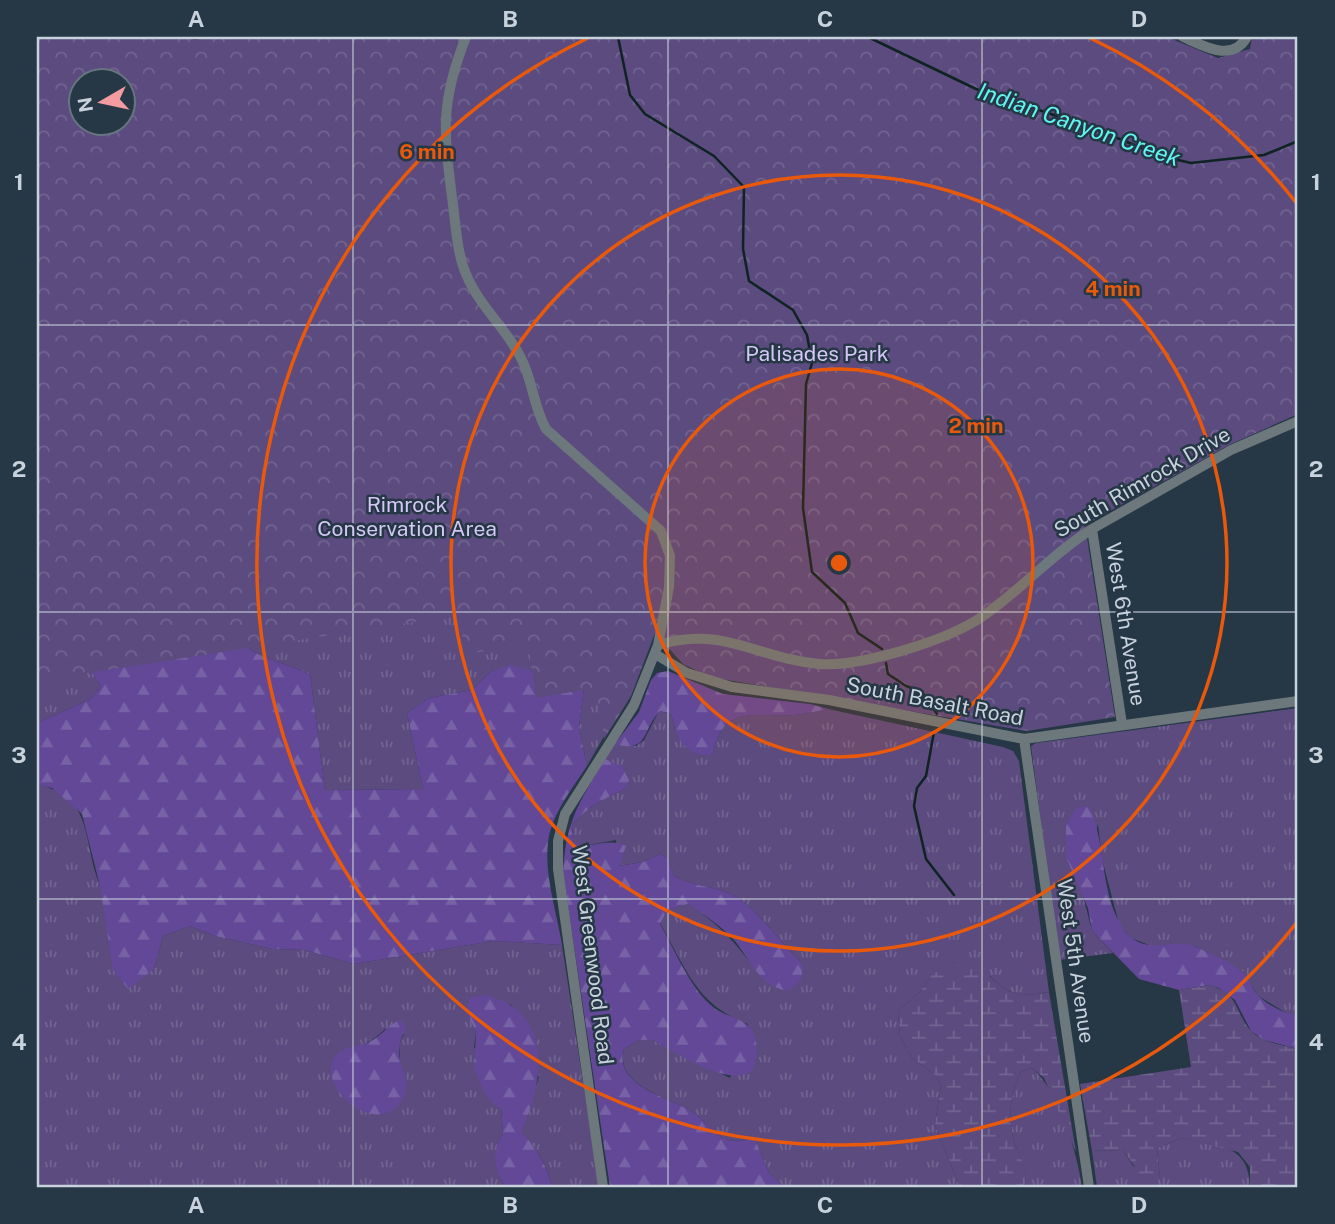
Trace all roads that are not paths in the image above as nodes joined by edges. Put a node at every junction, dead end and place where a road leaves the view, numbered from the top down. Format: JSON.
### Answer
{"nodes":[{"id":1,"x":466,"y":37,"type":"edge"},
{"id":2,"x":1183,"y":37,"type":"edge"},
{"id":3,"x":1247,"y":37,"type":"edge"},
{"id":4,"x":1298,"y":421,"type":"edge"},
{"id":5,"x":1091,"y":529,"type":"junction"},
{"id":6,"x":656,"y":649,"type":"junction"},
{"id":7,"x":1298,"y":701,"type":"edge"},
{"id":8,"x":1122,"y":724,"type":"junction"},
{"id":9,"x":1024,"y":739,"type":"junction"},
{"id":10,"x":603,"y":1187,"type":"edge"},
{"id":11,"x":1089,"y":1187,"type":"edge"}],
"edges":[{"from":1,"to":6,"type":"street","name":"West Greenwood Road"},
{"from":2,"to":3,"type":"street"},
{"from":4,"to":5,"type":"street","name":"South Rimrock Drive"},
{"from":5,"to":6,"type":"street","name":"South Rimrock Drive"},
{"from":5,"to":8,"type":"street","name":"West 6th Avenue"},
{"from":6,"to":9,"type":"street","name":"South Basalt Road"},
{"from":6,"to":10,"type":"street","name":"West Greenwood Road"},
{"from":7,"to":8,"type":"street","name":"South Basalt Road"},
{"from":8,"to":9,"type":"street","name":"South Basalt Road"},
{"from":9,"to":11,"type":"street","name":"West 5th Avenue"}]}
